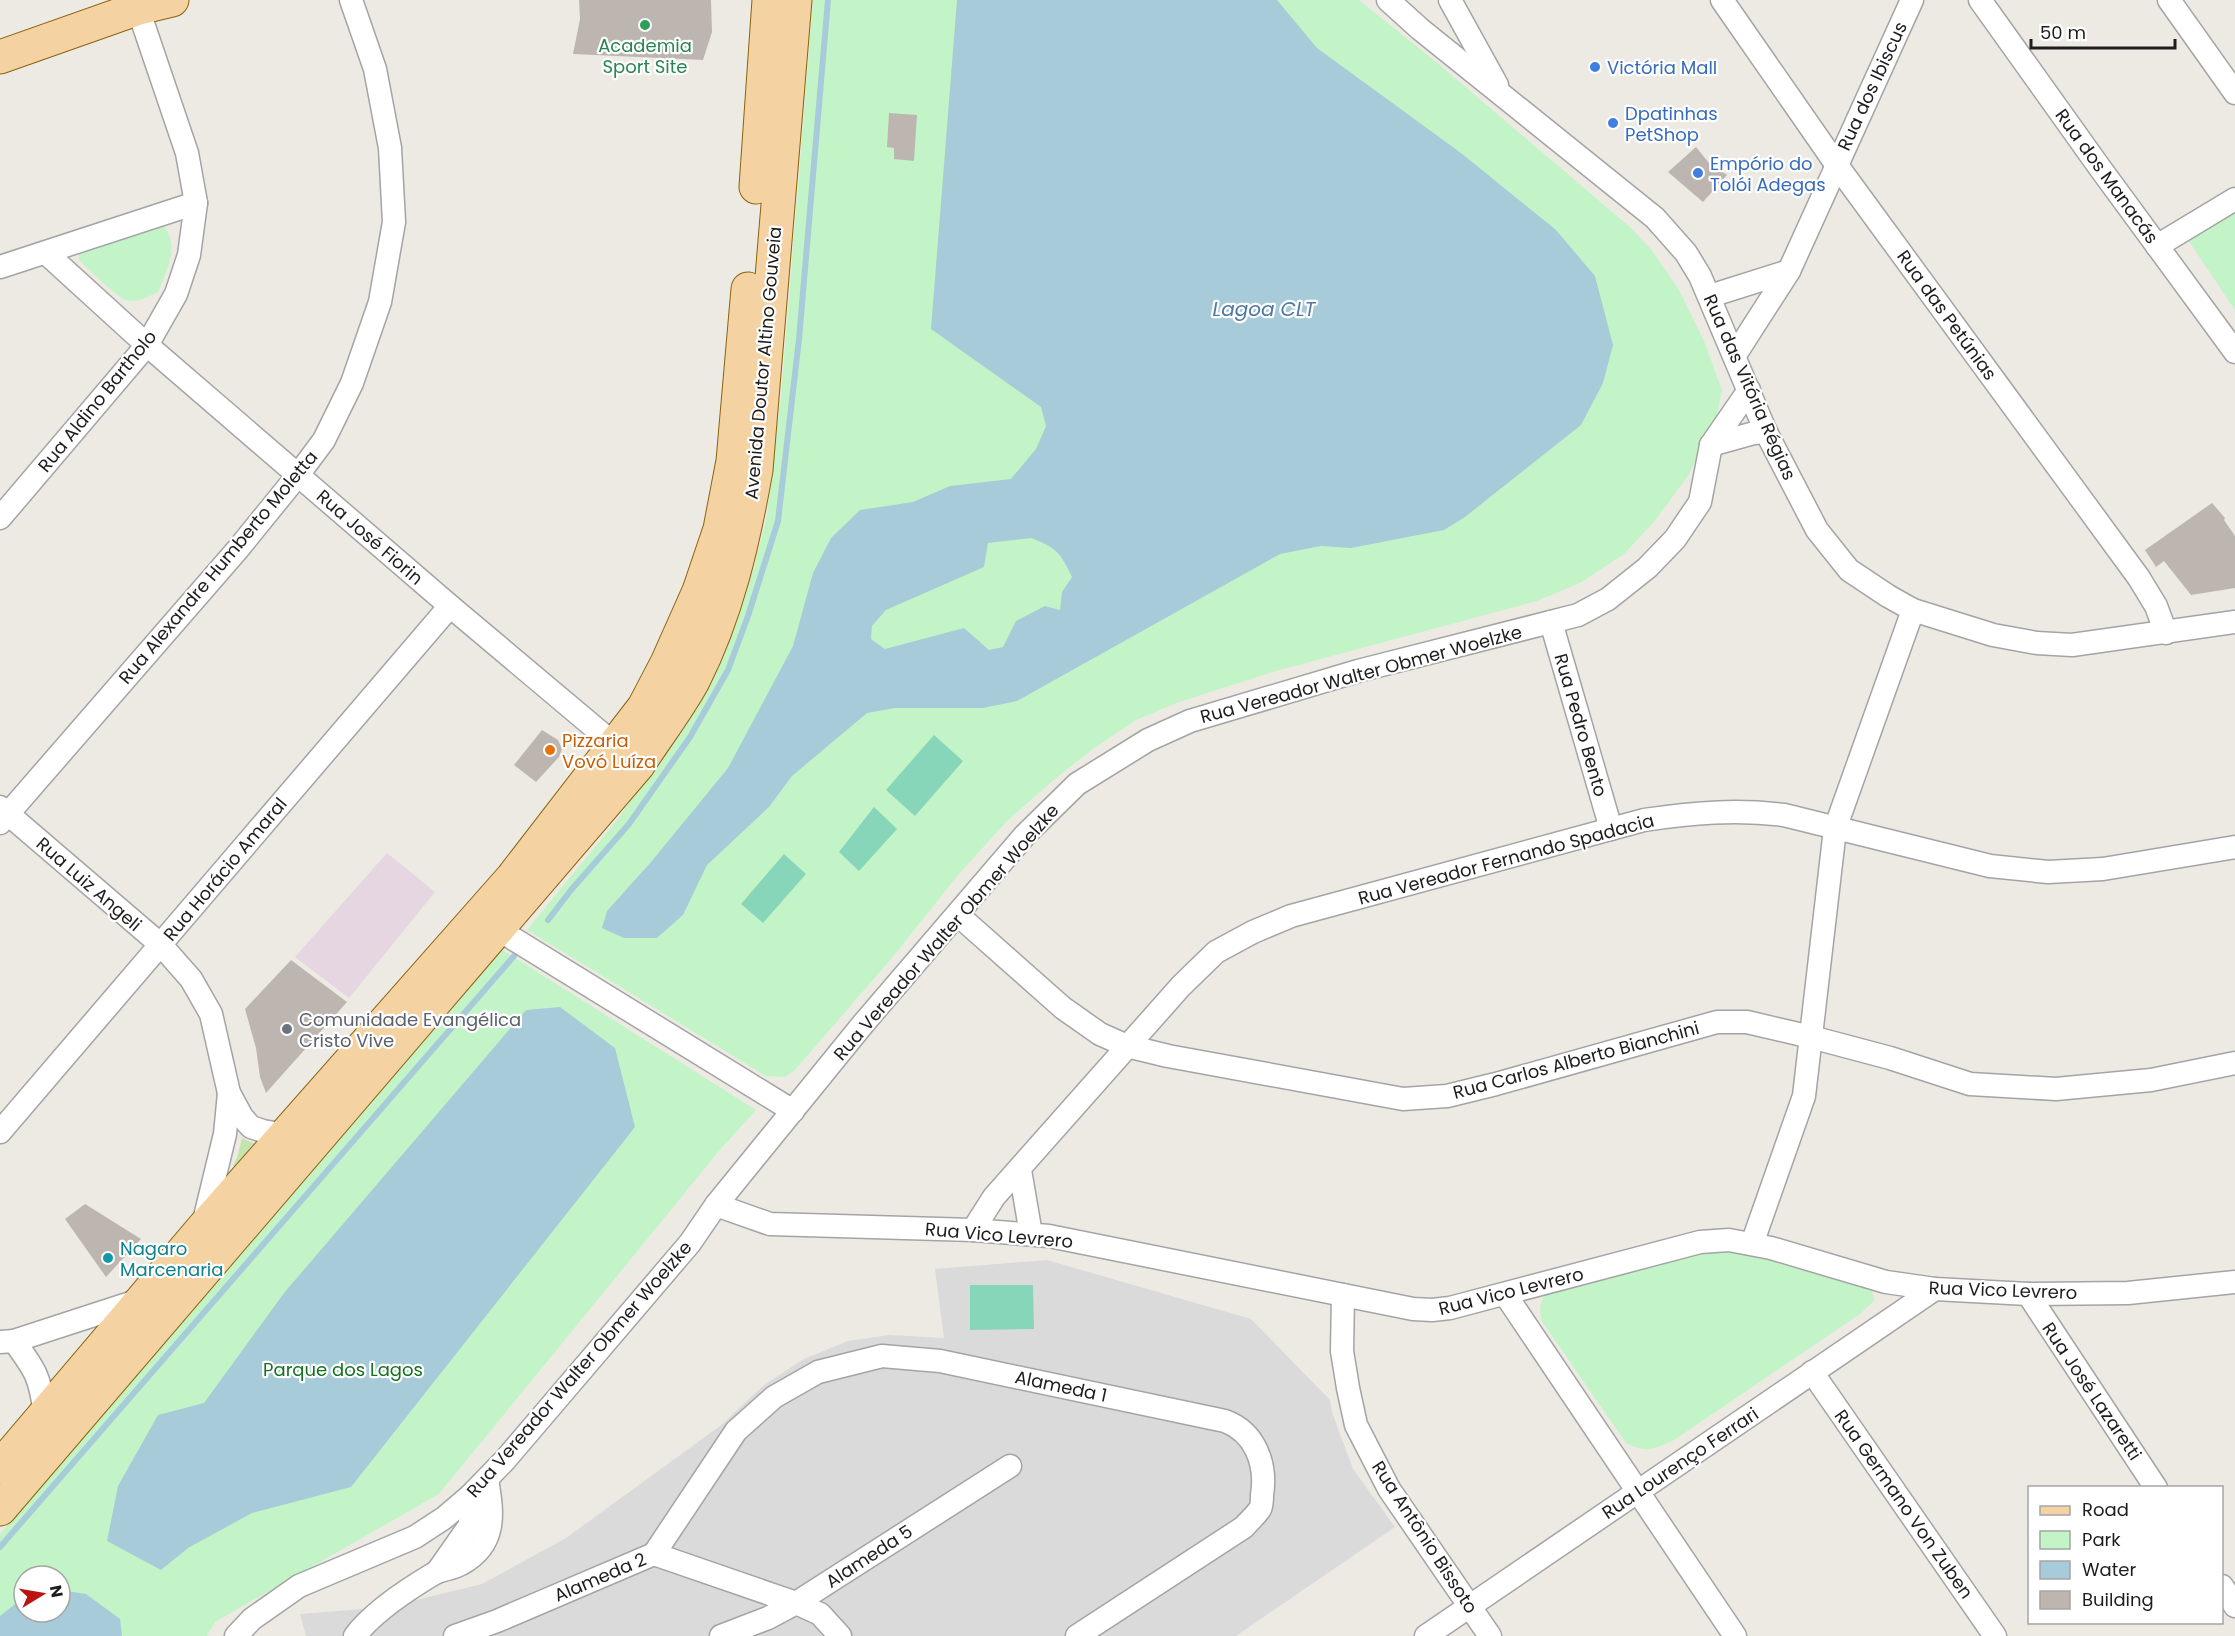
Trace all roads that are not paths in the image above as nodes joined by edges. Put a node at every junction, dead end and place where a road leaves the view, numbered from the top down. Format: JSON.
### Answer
{"nodes":[{"id":1,"x":108,"y":0,"type":"edge"},
{"id":2,"x":172,"y":0,"type":"edge"},
{"id":3,"x":351,"y":0,"type":"edge"},
{"id":4,"x":769,"y":0,"type":"edge"},
{"id":5,"x":795,"y":0,"type":"edge"},
{"id":6,"x":1388,"y":0,"type":"edge"},
{"id":7,"x":1450,"y":0,"type":"edge"},
{"id":8,"x":1722,"y":0,"type":"edge"},
{"id":9,"x":1912,"y":0,"type":"edge"},
{"id":10,"x":1980,"y":0,"type":"edge"},
{"id":11,"x":2169,"y":0,"type":"edge"},
{"id":12,"x":137,"y":4,"type":"edge"},
{"id":13,"x":0,"y":36,"type":"edge"},
{"id":14,"x":0,"y":57,"type":"edge"},
{"id":15,"x":776,"y":83,"type":"junction"},
{"id":16,"x":2235,"y":93,"type":"edge"},
{"id":17,"x":1503,"y":95,"type":"junction"},
{"id":18,"x":1836,"y":164,"type":"junction"},
{"id":19,"x":2235,"y":199,"type":"edge"},
{"id":20,"x":196,"y":203,"type":"junction"},
{"id":21,"x":2157,"y":246,"type":"junction"},
{"id":22,"x":46,"y":253,"type":"junction"},
{"id":23,"x":0,"y":267,"type":"edge"},
{"id":24,"x":1789,"y":271,"type":"junction"},
{"id":25,"x":1710,"y":296,"type":"junction"},
{"id":26,"x":147,"y":345,"type":"junction"},
{"id":27,"x":2235,"y":352,"type":"edge"},
{"id":28,"x":1735,"y":355,"type":"junction"},
{"id":29,"x":1749,"y":390,"type":"junction"},
{"id":30,"x":1766,"y":432,"type":"junction"},
{"id":31,"x":1711,"y":445,"type":"junction"},
{"id":32,"x":298,"y":475,"type":"junction"},
{"id":33,"x":0,"y":518,"type":"edge"},
{"id":34,"x":450,"y":606,"type":"junction"},
{"id":35,"x":1913,"y":610,"type":"junction"},
{"id":36,"x":1551,"y":622,"type":"junction"},
{"id":37,"x":2235,"y":622,"type":"edge"},
{"id":38,"x":2166,"y":633,"type":"junction"},
{"id":39,"x":627,"y":755,"type":"junction"},
{"id":40,"x":3,"y":815,"type":"edge"},
{"id":41,"x":1611,"y":829,"type":"junction"},
{"id":42,"x":1835,"y":829,"type":"junction"},
{"id":43,"x":2235,"y":847,"type":"edge"},
{"id":44,"x":512,"y":878,"type":"junction"},
{"id":45,"x":958,"y":915,"type":"junction"},
{"id":46,"x":498,"y":930,"type":"junction"},
{"id":47,"x":161,"y":945,"type":"junction"},
{"id":48,"x":1811,"y":1037,"type":"junction"},
{"id":49,"x":1127,"y":1046,"type":"junction"},
{"id":50,"x":2235,"y":1063,"type":"edge"},
{"id":51,"x":229,"y":1093,"type":"junction"},
{"id":52,"x":792,"y":1111,"type":"junction"},
{"id":53,"x":0,"y":1132,"type":"edge"},
{"id":54,"x":285,"y":1135,"type":"junction"},
{"id":55,"x":1020,"y":1170,"type":"junction"},
{"id":56,"x":716,"y":1205,"type":"junction"},
{"id":57,"x":973,"y":1230,"type":"junction"},
{"id":58,"x":1031,"y":1234,"type":"junction"},
{"id":59,"x":213,"y":1239,"type":"junction"},
{"id":60,"x":1752,"y":1244,"type":"junction"},
{"id":61,"x":2235,"y":1282,"type":"edge"},
{"id":62,"x":1935,"y":1288,"type":"junction"},
{"id":63,"x":1504,"y":1294,"type":"junction"},
{"id":64,"x":2028,"y":1294,"type":"junction"},
{"id":65,"x":1343,"y":1295,"type":"junction"},
{"id":66,"x":140,"y":1300,"type":"junction"},
{"id":67,"x":7,"y":1342,"type":"edge"},
{"id":68,"x":1812,"y":1372,"type":"junction"},
{"id":69,"x":45,"y":1414,"type":"junction"},
{"id":70,"x":1010,"y":1466,"type":"dead end"},
{"id":71,"x":0,"y":1467,"type":"edge"},
{"id":72,"x":487,"y":1479,"type":"junction"},
{"id":73,"x":2155,"y":1486,"type":"edge"},
{"id":74,"x":1638,"y":1492,"type":"junction"},
{"id":75,"x":471,"y":1495,"type":"junction"},
{"id":76,"x":0,"y":1509,"type":"edge"},
{"id":77,"x":654,"y":1554,"type":"junction"},
{"id":78,"x":437,"y":1572,"type":"junction"},
{"id":79,"x":2223,"y":1588,"type":"edge"},
{"id":80,"x":796,"y":1602,"type":"junction"},
{"id":81,"x":1469,"y":1606,"type":"junction"},
{"id":82,"x":2235,"y":1606,"type":"edge"},
{"id":83,"x":236,"y":1636,"type":"edge"},
{"id":84,"x":355,"y":1636,"type":"edge"},
{"id":85,"x":455,"y":1636,"type":"edge"},
{"id":86,"x":721,"y":1636,"type":"edge"},
{"id":87,"x":840,"y":1636,"type":"edge"},
{"id":88,"x":1077,"y":1636,"type":"edge"},
{"id":89,"x":1425,"y":1636,"type":"edge"},
{"id":90,"x":1490,"y":1636,"type":"edge"},
{"id":91,"x":1735,"y":1636,"type":"edge"},
{"id":92,"x":1995,"y":1636,"type":"edge"}],
"edges":[{"from":1,"to":13,"type":"main road"},
{"from":2,"to":12,"type":"main road"},
{"from":3,"to":32,"type":"street","name":"Rua Alexandre Humberto Moletta"},
{"from":4,"to":15,"type":"main road","name":"Avenida Doutor Altino Gouveia"},
{"from":5,"to":15,"type":"main road","name":"Avenida Doutor Altino Gouveia"},
{"from":6,"to":17,"type":"street","name":"Rua das Vitória Régias"},
{"from":7,"to":17,"type":"street"},
{"from":8,"to":18,"type":"street","name":"Rua das Petúnias"},
{"from":9,"to":18,"type":"street","name":"Rua dos Ibiscus"},
{"from":10,"to":21,"type":"street","name":"Rua dos Manacás"},
{"from":11,"to":16,"type":"street"},
{"from":12,"to":14,"type":"main road"},
{"from":12,"to":20,"type":"street","name":"Rua Aldino Bartholo"},
{"from":15,"to":39,"type":"main road","name":"Avenida Doutor Altino Gouveia"},
{"from":17,"to":25,"type":"street","name":"Rua das Vitória Régias"},
{"from":18,"to":24,"type":"street","name":"Rua dos Ibiscus"},
{"from":18,"to":38,"type":"street","name":"Rua das Petúnias"},
{"from":19,"to":21,"type":"street"},
{"from":20,"to":22,"type":"street"},
{"from":20,"to":26,"type":"street","name":"Rua Aldino Bartholo"},
{"from":21,"to":27,"type":"street","name":"Rua dos Manacás"},
{"from":22,"to":23,"type":"street"},
{"from":22,"to":26,"type":"street","name":"Rua José Fiorin"},
{"from":24,"to":25,"type":"street"},
{"from":24,"to":28,"type":"street","name":"Rua dos Ibiscus"},
{"from":25,"to":28,"type":"street","name":"Rua das Vitória Régias"},
{"from":26,"to":32,"type":"street","name":"Rua José Fiorin"},
{"from":26,"to":33,"type":"street","name":"Rua Aldino Bartholo"},
{"from":28,"to":29,"type":"street","name":"Rua das Vitória Régias"},
{"from":29,"to":30,"type":"street","name":"Rua das Vitória Régias"},
{"from":29,"to":31,"type":"street","name":"Rua Vereador Walter Obmer Woelzke"},
{"from":30,"to":31,"type":"street"},
{"from":30,"to":35,"type":"street","name":"Rua das Vitória Régias"},
{"from":31,"to":36,"type":"street","name":"Rua Vereador Walter Obmer Woelzke"},
{"from":32,"to":34,"type":"street","name":"Rua José Fiorin"},
{"from":32,"to":40,"type":"street","name":"Rua Alexandre Humberto Moletta"},
{"from":34,"to":39,"type":"street","name":"Rua José Fiorin"},
{"from":34,"to":47,"type":"street","name":"Rua Horácio Amaral"},
{"from":35,"to":38,"type":"street","name":"Rua das Vitória Régias"},
{"from":35,"to":42,"type":"street"},
{"from":36,"to":41,"type":"street","name":"Rua Pedro Bento"},
{"from":36,"to":45,"type":"street","name":"Rua Vereador Walter Obmer Woelzke"},
{"from":37,"to":38,"type":"street","name":"Rua das Vitória Régias"},
{"from":39,"to":44,"type":"main road","name":"Avenida Doutor Altino Gouveia"},
{"from":39,"to":46,"type":"main road","name":"Avenida Doutor Altino Gouveia"},
{"from":40,"to":47,"type":"street","name":"Rua Luiz Angeli"},
{"from":41,"to":42,"type":"street","name":"Rua Vereador Fernando Spadacia"},
{"from":41,"to":49,"type":"street","name":"Rua Vereador Fernando Spadacia"},
{"from":42,"to":43,"type":"street","name":"Rua Vereador Fernando Spadacia"},
{"from":42,"to":48,"type":"street"},
{"from":44,"to":46,"type":"street"},
{"from":44,"to":54,"type":"main road","name":"Avenida Doutor Altino Gouveia"},
{"from":45,"to":49,"type":"street","name":"Rua Carlos Alberto Bianchini"},
{"from":45,"to":52,"type":"street","name":"Rua Vereador Walter Obmer Woelzke"},
{"from":46,"to":52,"type":"street"},
{"from":46,"to":59,"type":"main road","name":"Avenida Doutor Altino Gouveia"},
{"from":47,"to":51,"type":"street","name":"Rua Luiz Angeli"},
{"from":47,"to":53,"type":"street","name":"Rua Horácio Amaral"},
{"from":48,"to":49,"type":"street","name":"Rua Carlos Alberto Bianchini"},
{"from":48,"to":50,"type":"street","name":"Rua Carlos Alberto Bianchini"},
{"from":48,"to":60,"type":"street"},
{"from":49,"to":55,"type":"street","name":"Rua Vereador Fernando Spadacia"},
{"from":51,"to":54,"type":"street","name":"Rua Luiz Angeli"},
{"from":51,"to":59,"type":"street","name":"Rua Luiz Angeli"},
{"from":52,"to":56,"type":"street","name":"Rua Vereador Walter Obmer Woelzke"},
{"from":54,"to":59,"type":"main road","name":"Avenida Doutor Altino Gouveia"},
{"from":55,"to":57,"type":"street","name":"Rua Vereador Fernando Spadacia"},
{"from":55,"to":58,"type":"street"},
{"from":56,"to":57,"type":"street","name":"Rua Vico Levrero"},
{"from":56,"to":72,"type":"street","name":"Rua Vereador Walter Obmer Woelzke"},
{"from":57,"to":58,"type":"street","name":"Rua Vico Levrero"},
{"from":58,"to":65,"type":"street","name":"Rua Vico Levrero"},
{"from":59,"to":66,"type":"main road","name":"Avenida Doutor Altino Gouveia"},
{"from":59,"to":76,"type":"main road","name":"Avenida Doutor Altino Gouveia"},
{"from":60,"to":62,"type":"street","name":"Rua Vico Levrero"},
{"from":60,"to":63,"type":"street","name":"Rua Vico Levrero"},
{"from":61,"to":64,"type":"street","name":"Rua Vico Levrero"},
{"from":62,"to":64,"type":"street","name":"Rua Vico Levrero"},
{"from":62,"to":68,"type":"street","name":"Rua Lourenço Ferrari"},
{"from":63,"to":65,"type":"street","name":"Rua Vico Levrero"},
{"from":63,"to":74,"type":"street"},
{"from":64,"to":73,"type":"street","name":"Rua José Lazaretti"},
{"from":65,"to":81,"type":"street","name":"Rua Antônio Bissoto"},
{"from":66,"to":67,"type":"street"},
{"from":66,"to":69,"type":"main road","name":"Avenida Doutor Altino Gouveia"},
{"from":67,"to":69,"type":"street"},
{"from":68,"to":74,"type":"street","name":"Rua Lourenço Ferrari"},
{"from":68,"to":92,"type":"street","name":"Rua Germano Von Zuben"},
{"from":69,"to":71,"type":"main road","name":"Avenida Doutor Altino Gouveia"},
{"from":70,"to":80,"type":"street","name":"Alameda 5"},
{"from":72,"to":75,"type":"street","name":"Rua Vereador Walter Obmer Woelzke"},
{"from":72,"to":78,"type":"street"},
{"from":74,"to":81,"type":"street","name":"Rua Lourenço Ferrari"},
{"from":74,"to":91,"type":"street"},
{"from":75,"to":78,"type":"street"},
{"from":75,"to":83,"type":"street","name":"Rua Vereador Walter Obmer Woelzke"},
{"from":77,"to":80,"type":"street","name":"Alameda 2"},
{"from":77,"to":85,"type":"street","name":"Alameda 2"},
{"from":77,"to":88,"type":"street","name":"Alameda 1"},
{"from":78,"to":84,"type":"street"},
{"from":79,"to":82,"type":"street"},
{"from":80,"to":86,"type":"street","name":"Alameda 5"},
{"from":80,"to":87,"type":"street","name":"Alameda 2"},
{"from":81,"to":89,"type":"street","name":"Rua Lourenço Ferrari"},
{"from":81,"to":90,"type":"street","name":"Rua Antônio Bissoto"}]}
